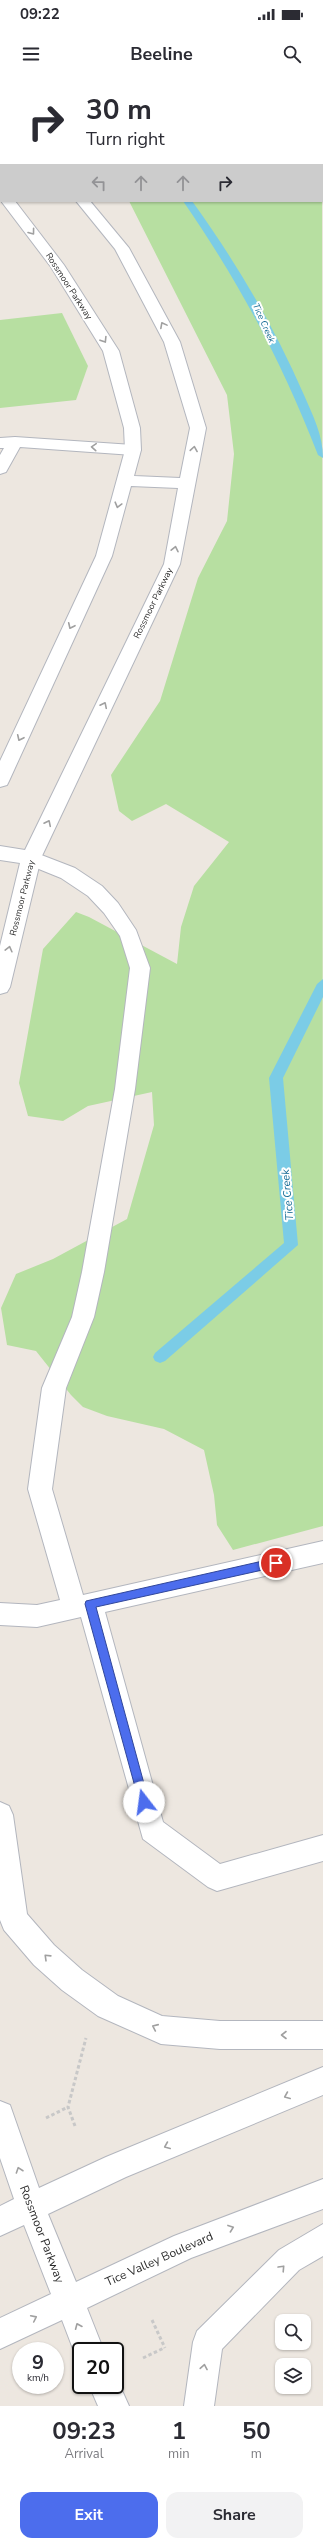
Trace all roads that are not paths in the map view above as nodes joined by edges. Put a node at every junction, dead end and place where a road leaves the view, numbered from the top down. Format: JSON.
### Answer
{"nodes":[{"id":1,"x":9,"y":202,"type":"edge"},
{"id":2,"x":84,"y":202,"type":"edge"},
{"id":3,"x":8,"y":442,"type":"edge"},
{"id":4,"x":133,"y":450,"type":"junction"},
{"id":5,"x":0,"y":469,"type":"edge"},
{"id":6,"x":124,"y":481,"type":"junction"},
{"id":7,"x":189,"y":482,"type":"junction"},
{"id":8,"x":0,"y":781,"type":"edge"},
{"id":9,"x":0,"y":853,"type":"edge"},
{"id":10,"x":31,"y":858,"type":"junction"},
{"id":11,"x":0,"y":987,"type":"edge"},
{"id":12,"x":323,"y":1552,"type":"edge"},
{"id":13,"x":82,"y":1605,"type":"junction"},
{"id":14,"x":0,"y":1614,"type":"edge"},
{"id":15,"x":0,"y":1815,"type":"edge"},
{"id":16,"x":323,"y":1848,"type":"edge"},
{"id":17,"x":323,"y":2035,"type":"edge"},
{"id":18,"x":323,"y":2081,"type":"edge"},
{"id":19,"x":0,"y":2115,"type":"edge"},
{"id":20,"x":323,"y":2194,"type":"edge"},
{"id":21,"x":31,"y":2207,"type":"junction"},
{"id":22,"x":0,"y":2221,"type":"edge"},
{"id":23,"x":323,"y":2239,"type":"edge"},
{"id":24,"x":68,"y":2301,"type":"junction"},
{"id":25,"x":0,"y":2334,"type":"edge"},
{"id":26,"x":85,"y":2342,"type":"edge"},
{"id":27,"x":108,"y":2394,"type":"edge"},
{"id":28,"x":114,"y":2406,"type":"edge"},
{"id":29,"x":199,"y":2406,"type":"edge"}],
"edges":[{"from":1,"to":4,"type":"street","name":"Rossmoor Parkway","one_way":true},
{"from":7,"to":2,"type":"street","name":"Rossmoor Parkway","one_way":true},
{"from":4,"to":3,"type":"street","one_way":true},
{"from":3,"to":5,"type":"street"},
{"from":4,"to":6,"type":"street","name":"Rossmoor Parkway"},
{"from":6,"to":7,"type":"street"},
{"from":6,"to":8,"type":"street","name":"Rossmoor Parkway","one_way":true},
{"from":10,"to":7,"type":"street","name":"Rossmoor Parkway","one_way":true},
{"from":9,"to":10,"type":"street"},
{"from":11,"to":10,"type":"street","name":"Rossmoor Parkway","one_way":true},
{"from":10,"to":13,"type":"street"},
{"from":12,"to":13,"type":"street"},
{"from":13,"to":14,"type":"street"},
{"from":13,"to":16,"type":"street"},
{"from":17,"to":15,"type":"street","one_way":true},
{"from":18,"to":21,"type":"street","one_way":true},
{"from":21,"to":19,"type":"street","name":"Rossmoor Parkway","one_way":true},
{"from":24,"to":20,"type":"street","name":"Tice Valley Boulevard","one_way":true},
{"from":21,"to":22,"type":"street"},
{"from":21,"to":24,"type":"street","name":"Rossmoor Parkway"},
{"from":29,"to":23,"type":"street","one_way":true},
{"from":25,"to":24,"type":"street","name":"Tice Valley Boulevard","one_way":true},
{"from":26,"to":24,"type":"street","name":"Rossmoor Parkway","one_way":true},
{"from":27,"to":28,"type":"street"}]}
